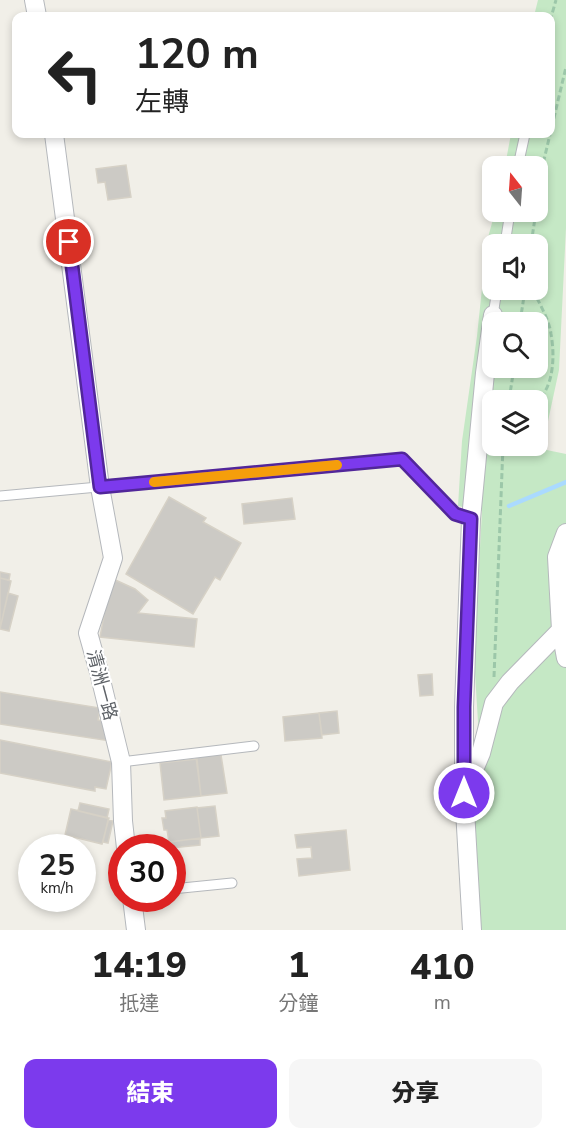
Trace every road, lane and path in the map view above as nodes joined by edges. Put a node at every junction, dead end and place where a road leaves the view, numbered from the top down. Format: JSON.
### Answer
{"nodes":[{"id":1,"x":566,"y":67,"type":"edge"},
{"id":2,"x":555,"y":113,"type":"edge"},
{"id":3,"x":55,"y":138,"type":"edge"},
{"id":4,"x":524,"y":138,"type":"edge"},
{"id":5,"x":549,"y":138,"type":"edge"},
{"id":6,"x":520,"y":156,"type":"edge"},
{"id":7,"x":545,"y":156,"type":"edge"},
{"id":8,"x":537,"y":300,"type":"edge"},
{"id":9,"x":485,"y":378,"type":"edge"},
{"id":10,"x":546,"y":390,"type":"edge"},
{"id":11,"x":503,"y":456,"type":"edge"},
{"id":12,"x":100,"y":487,"type":"junction"},
{"id":13,"x":0,"y":496,"type":"edge"},
{"id":14,"x":471,"y":519,"type":"junction"},
{"id":15,"x":566,"y":533,"type":"edge"},
{"id":16,"x":561,"y":630,"type":"junction"},
{"id":17,"x":566,"y":658,"type":"edge"},
{"id":18,"x":494,"y":702,"type":"junction"},
{"id":19,"x":255,"y":746,"type":"dead end"},
{"id":20,"x":121,"y":762,"type":"junction"},
{"id":21,"x":464,"y":793,"type":"junction"},
{"id":22,"x":124,"y":834,"type":"edge"},
{"id":23,"x":232,"y":883,"type":"dead end"},
{"id":24,"x":186,"y":888,"type":"edge"},
{"id":25,"x":134,"y":912,"type":"edge"},
{"id":26,"x":136,"y":930,"type":"edge"},
{"id":27,"x":472,"y":930,"type":"edge"}],
"edges":[{"from":1,"to":2,"type":"path"},
{"from":3,"to":12,"type":"street","name":"清洲一路"},
{"from":4,"to":6,"type":"lane"},
{"from":5,"to":7,"type":"path"},
{"from":8,"to":10,"type":"path"},
{"from":9,"to":14,"type":"street"},
{"from":11,"to":18,"type":"path"},
{"from":12,"to":13,"type":"lane"},
{"from":12,"to":14,"type":"lane"},
{"from":12,"to":20,"type":"street","name":"清洲一路"},
{"from":14,"to":21,"type":"street"},
{"from":15,"to":16,"type":"street"},
{"from":16,"to":17,"type":"street"},
{"from":16,"to":18,"type":"street"},
{"from":18,"to":21,"type":"street"},
{"from":19,"to":20,"type":"lane"},
{"from":20,"to":22,"type":"street","name":"清洲一路"},
{"from":21,"to":27,"type":"street"},
{"from":23,"to":24,"type":"lane"},
{"from":25,"to":26,"type":"street"}]}
